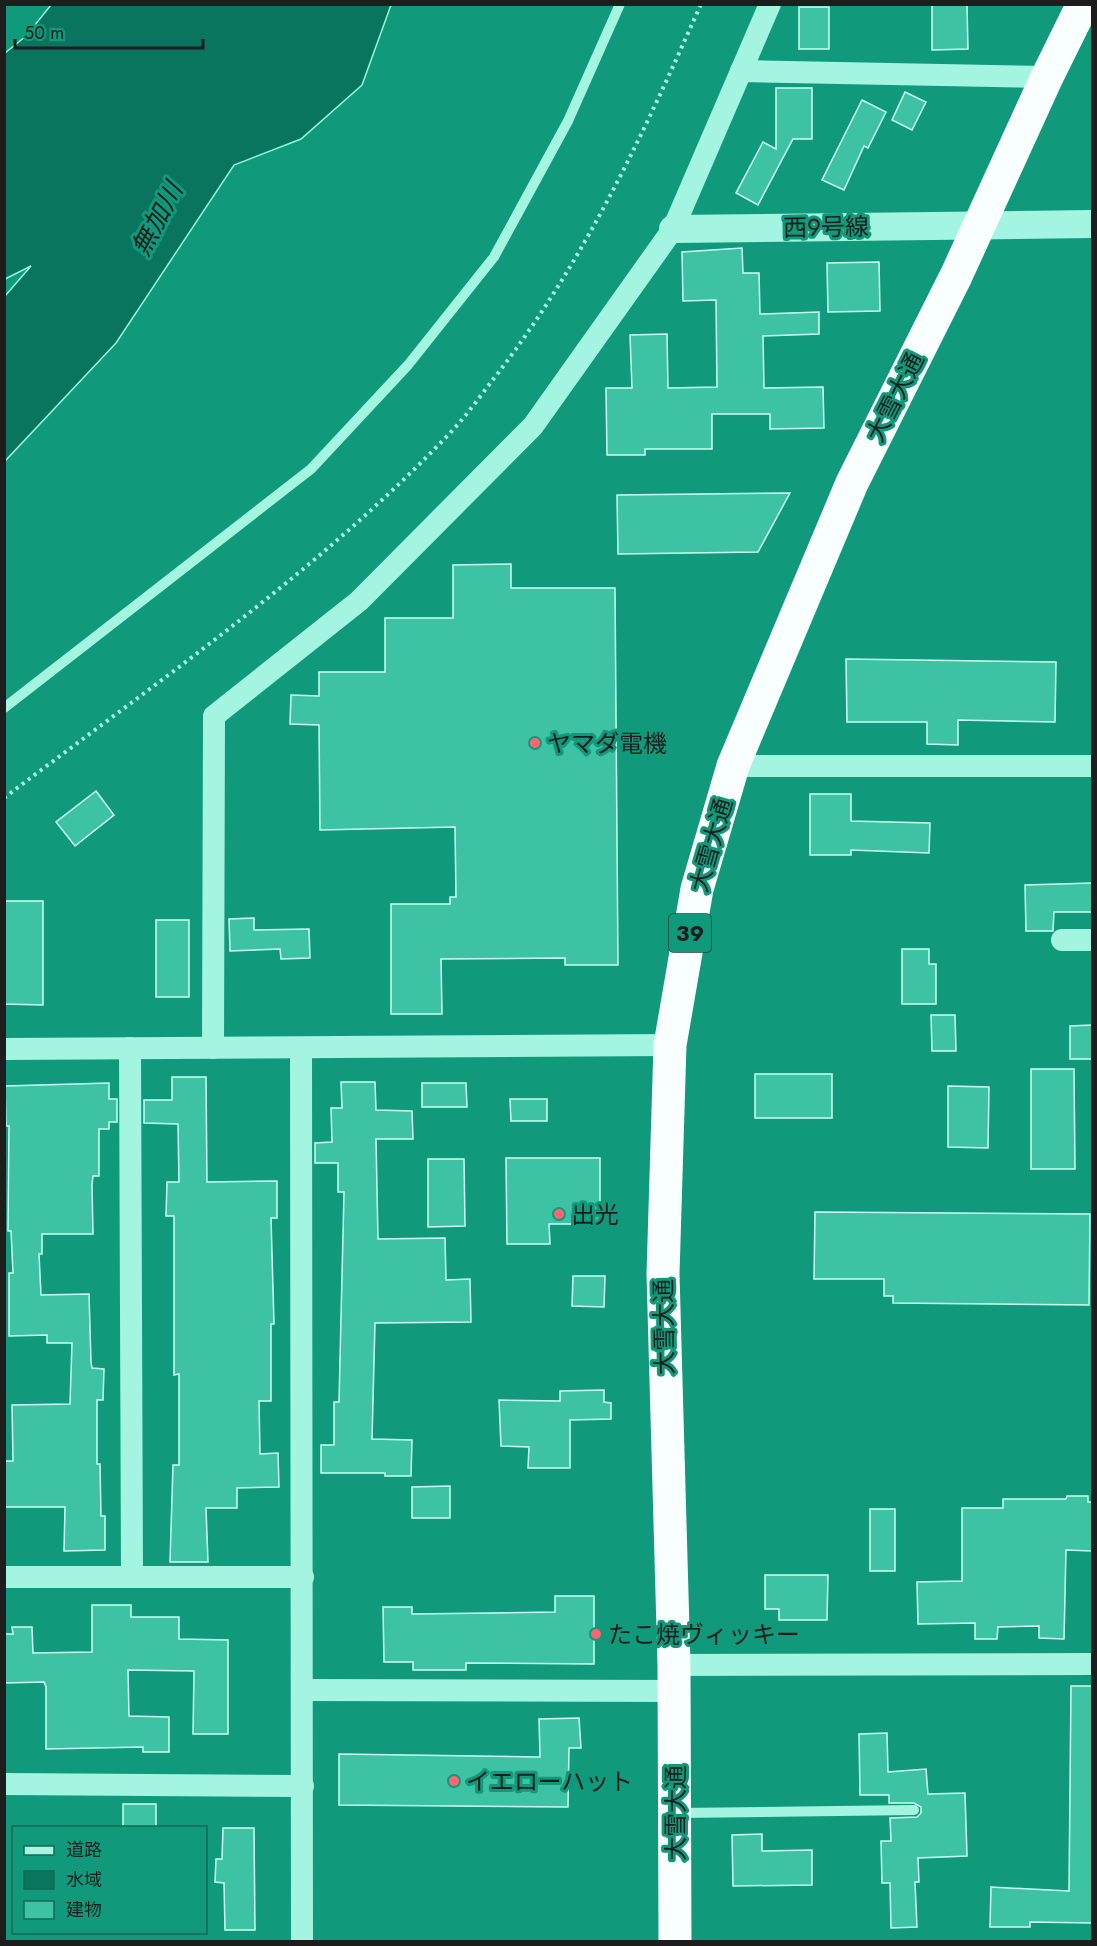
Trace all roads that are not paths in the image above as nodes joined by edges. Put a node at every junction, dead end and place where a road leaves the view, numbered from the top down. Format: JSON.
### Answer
{"nodes":[{"id":1,"x":620,"y":4,"type":"edge"},
{"id":2,"x":770,"y":4,"type":"edge"},
{"id":3,"x":1083,"y":4,"type":"edge"},
{"id":4,"x":741,"y":71,"type":"junction"},
{"id":5,"x":1047,"y":77,"type":"junction"},
{"id":6,"x":979,"y":224,"type":"junction"},
{"id":7,"x":1092,"y":224,"type":"edge"},
{"id":8,"x":673,"y":229,"type":"junction"},
{"id":9,"x":4,"y":708,"type":"edge"},
{"id":10,"x":733,"y":766,"type":"junction"},
{"id":11,"x":1092,"y":766,"type":"edge"},
{"id":12,"x":1062,"y":940,"type":"dead end"},
{"id":13,"x":1092,"y":940,"type":"edge"},
{"id":14,"x":670,"y":1045,"type":"junction"},
{"id":15,"x":4,"y":1048,"type":"edge"},
{"id":16,"x":130,"y":1048,"type":"junction"},
{"id":17,"x":213,"y":1048,"type":"junction"},
{"id":18,"x":301,"y":1048,"type":"junction"},
{"id":19,"x":132,"y":1576,"type":"junction"},
{"id":20,"x":4,"y":1577,"type":"edge"},
{"id":21,"x":303,"y":1577,"type":"junction"},
{"id":22,"x":1092,"y":1664,"type":"edge"},
{"id":23,"x":674,"y":1678,"type":"junction"},
{"id":24,"x":303,"y":1690,"type":"junction"},
{"id":25,"x":4,"y":1784,"type":"edge"},
{"id":26,"x":303,"y":1786,"type":"junction"},
{"id":27,"x":914,"y":1810,"type":"dead end"},
{"id":28,"x":675,"y":1814,"type":"junction"},
{"id":29,"x":302,"y":1941,"type":"edge"},
{"id":30,"x":675,"y":1941,"type":"edge"}],
"edges":[{"from":1,"to":9,"type":"lane"},
{"from":2,"to":4,"type":"street"},
{"from":3,"to":5,"type":"highway","name":"大雪大通","number":"39"},
{"from":4,"to":5,"type":"street"},
{"from":4,"to":8,"type":"street"},
{"from":5,"to":6,"type":"highway","name":"大雪大通","number":"39"},
{"from":6,"to":7,"type":"street","name":"西9号線"},
{"from":6,"to":8,"type":"street","name":"西9号線"},
{"from":6,"to":10,"type":"highway","name":"大雪大通","number":"39"},
{"from":8,"to":17,"type":"street"},
{"from":10,"to":11,"type":"street"},
{"from":10,"to":14,"type":"highway","name":"大雪大通","number":"39"},
{"from":12,"to":13,"type":"street"},
{"from":14,"to":18,"type":"street"},
{"from":14,"to":23,"type":"highway","name":"大雪大通","number":"39"},
{"from":15,"to":16,"type":"street"},
{"from":16,"to":17,"type":"street"},
{"from":16,"to":19,"type":"street"},
{"from":17,"to":18,"type":"street"},
{"from":18,"to":21,"type":"street"},
{"from":19,"to":20,"type":"street"},
{"from":19,"to":21,"type":"street"},
{"from":21,"to":24,"type":"street"},
{"from":22,"to":23,"type":"street"},
{"from":23,"to":24,"type":"street"},
{"from":23,"to":28,"type":"highway","name":"大雪大通","number":"39"},
{"from":24,"to":26,"type":"street"},
{"from":25,"to":26,"type":"street"},
{"from":26,"to":29,"type":"street"},
{"from":27,"to":28,"type":"lane"},
{"from":28,"to":30,"type":"highway","name":"大雪大通","number":"39"}]}
